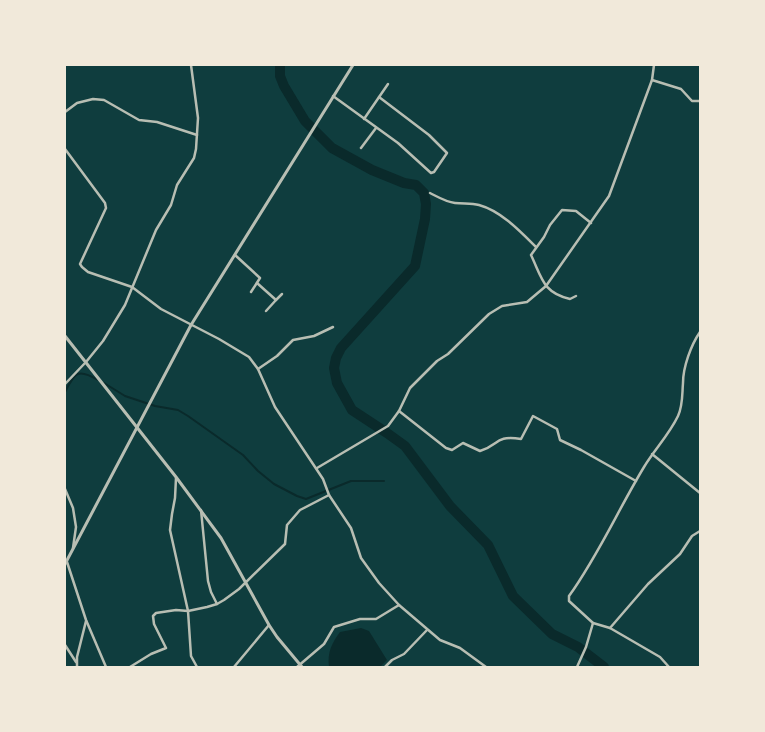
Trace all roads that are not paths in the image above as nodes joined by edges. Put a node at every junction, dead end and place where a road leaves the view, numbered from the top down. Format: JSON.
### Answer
{"nodes":[{"id":1,"x":191,"y":65,"type":"edge"},
{"id":2,"x":353,"y":65,"type":"edge"},
{"id":3,"x":654,"y":65,"type":"edge"},
{"id":4,"x":652,"y":80,"type":"junction"},
{"id":5,"x":388,"y":84,"type":"dead end"},
{"id":6,"x":333,"y":96,"type":"junction"},
{"id":7,"x":379,"y":97,"type":"junction"},
{"id":8,"x":700,"y":101,"type":"edge"},
{"id":9,"x":65,"y":112,"type":"edge"},
{"id":10,"x":364,"y":118,"type":"junction"},
{"id":11,"x":376,"y":128,"type":"junction"},
{"id":12,"x":196,"y":135,"type":"junction"},
{"id":13,"x":361,"y":148,"type":"dead end"},
{"id":14,"x":65,"y":149,"type":"edge"},
{"id":15,"x":430,"y":193,"type":"dead end"},
{"id":16,"x":591,"y":223,"type":"junction"},
{"id":17,"x":536,"y":247,"type":"junction"},
{"id":18,"x":235,"y":255,"type":"junction"},
{"id":19,"x":257,"y":283,"type":"junction"},
{"id":20,"x":546,"y":286,"type":"junction"},
{"id":21,"x":132,"y":287,"type":"junction"},
{"id":22,"x":251,"y":292,"type":"dead end"},
{"id":23,"x":282,"y":294,"type":"dead end"},
{"id":24,"x":576,"y":296,"type":"dead end"},
{"id":25,"x":276,"y":300,"type":"junction"},
{"id":26,"x":266,"y":312,"type":"dead end"},
{"id":27,"x":191,"y":325,"type":"junction"},
{"id":28,"x":333,"y":327,"type":"dead end"},
{"id":29,"x":700,"y":332,"type":"edge"},
{"id":30,"x":65,"y":336,"type":"edge"},
{"id":31,"x":86,"y":362,"type":"junction"},
{"id":32,"x":258,"y":369,"type":"junction"},
{"id":33,"x":65,"y":384,"type":"edge"},
{"id":34,"x":399,"y":411,"type":"junction"},
{"id":35,"x":137,"y":428,"type":"junction"},
{"id":36,"x":652,"y":454,"type":"junction"},
{"id":37,"x":317,"y":468,"type":"junction"},
{"id":38,"x":176,"y":477,"type":"junction"},
{"id":39,"x":636,"y":481,"type":"junction"},
{"id":40,"x":65,"y":489,"type":"edge"},
{"id":41,"x":700,"y":493,"type":"edge"},
{"id":42,"x":329,"y":495,"type":"junction"},
{"id":43,"x":200,"y":510,"type":"junction"},
{"id":44,"x":700,"y":531,"type":"edge"},
{"id":45,"x":74,"y":550,"type":"junction"},
{"id":46,"x":66,"y":563,"type":"edge"},
{"id":47,"x":246,"y":582,"type":"junction"},
{"id":48,"x":217,"y":604,"type":"junction"},
{"id":49,"x":399,"y":605,"type":"junction"},
{"id":50,"x":188,"y":611,"type":"junction"},
{"id":51,"x":86,"y":620,"type":"junction"},
{"id":52,"x":592,"y":623,"type":"junction"},
{"id":53,"x":268,"y":625,"type":"junction"},
{"id":54,"x":610,"y":628,"type":"junction"},
{"id":55,"x":427,"y":630,"type":"junction"},
{"id":56,"x":65,"y":645,"type":"edge"},
{"id":57,"x":77,"y":665,"type":"edge"},
{"id":58,"x":300,"y":666,"type":"edge"},
{"id":59,"x":106,"y":667,"type":"edge"},
{"id":60,"x":130,"y":667,"type":"edge"},
{"id":61,"x":197,"y":667,"type":"edge"},
{"id":62,"x":234,"y":667,"type":"edge"},
{"id":63,"x":385,"y":667,"type":"edge"},
{"id":64,"x":486,"y":667,"type":"edge"},
{"id":65,"x":577,"y":667,"type":"edge"},
{"id":66,"x":669,"y":667,"type":"edge"}],
"edges":[{"from":1,"to":12,"type":"street"},
{"from":2,"to":6,"type":"street"},
{"from":3,"to":4,"type":"street"},
{"from":4,"to":8,"type":"street"},
{"from":4,"to":16,"type":"street"},
{"from":5,"to":7,"type":"street"},
{"from":6,"to":10,"type":"street"},
{"from":6,"to":18,"type":"street"},
{"from":7,"to":10,"type":"street"},
{"from":7,"to":11,"type":"street"},
{"from":9,"to":12,"type":"street"},
{"from":10,"to":11,"type":"street"},
{"from":11,"to":13,"type":"street"},
{"from":12,"to":21,"type":"street"},
{"from":14,"to":21,"type":"street"},
{"from":15,"to":17,"type":"street"},
{"from":16,"to":17,"type":"street"},
{"from":16,"to":20,"type":"street"},
{"from":17,"to":20,"type":"street"},
{"from":18,"to":19,"type":"street"},
{"from":18,"to":27,"type":"street"},
{"from":19,"to":22,"type":"street"},
{"from":19,"to":25,"type":"street"},
{"from":20,"to":24,"type":"street"},
{"from":20,"to":34,"type":"street"},
{"from":21,"to":27,"type":"street"},
{"from":21,"to":31,"type":"street"},
{"from":23,"to":25,"type":"street"},
{"from":25,"to":26,"type":"street"},
{"from":27,"to":32,"type":"street"},
{"from":27,"to":35,"type":"street"},
{"from":28,"to":32,"type":"street"},
{"from":29,"to":36,"type":"street"},
{"from":30,"to":31,"type":"street"},
{"from":31,"to":33,"type":"street"},
{"from":31,"to":35,"type":"street"},
{"from":32,"to":37,"type":"street"},
{"from":34,"to":37,"type":"street"},
{"from":34,"to":39,"type":"street"},
{"from":35,"to":38,"type":"street"},
{"from":35,"to":45,"type":"street"},
{"from":36,"to":39,"type":"street"},
{"from":36,"to":41,"type":"street"},
{"from":37,"to":42,"type":"street"},
{"from":38,"to":43,"type":"street"},
{"from":38,"to":50,"type":"street"},
{"from":39,"to":52,"type":"street"},
{"from":40,"to":45,"type":"street"},
{"from":42,"to":47,"type":"street"},
{"from":42,"to":49,"type":"street"},
{"from":43,"to":47,"type":"street"},
{"from":43,"to":48,"type":"street"},
{"from":44,"to":54,"type":"street"},
{"from":45,"to":46,"type":"street"},
{"from":46,"to":51,"type":"street"},
{"from":47,"to":48,"type":"street"},
{"from":47,"to":53,"type":"street"},
{"from":48,"to":50,"type":"street"},
{"from":49,"to":55,"type":"street"},
{"from":49,"to":58,"type":"street"},
{"from":50,"to":60,"type":"street"},
{"from":50,"to":61,"type":"street"},
{"from":51,"to":57,"type":"street"},
{"from":51,"to":59,"type":"street"},
{"from":52,"to":54,"type":"street"},
{"from":52,"to":65,"type":"street"},
{"from":53,"to":58,"type":"street"},
{"from":53,"to":62,"type":"street"},
{"from":54,"to":66,"type":"street"},
{"from":55,"to":63,"type":"street"},
{"from":55,"to":64,"type":"street"},
{"from":56,"to":57,"type":"street"}]}
